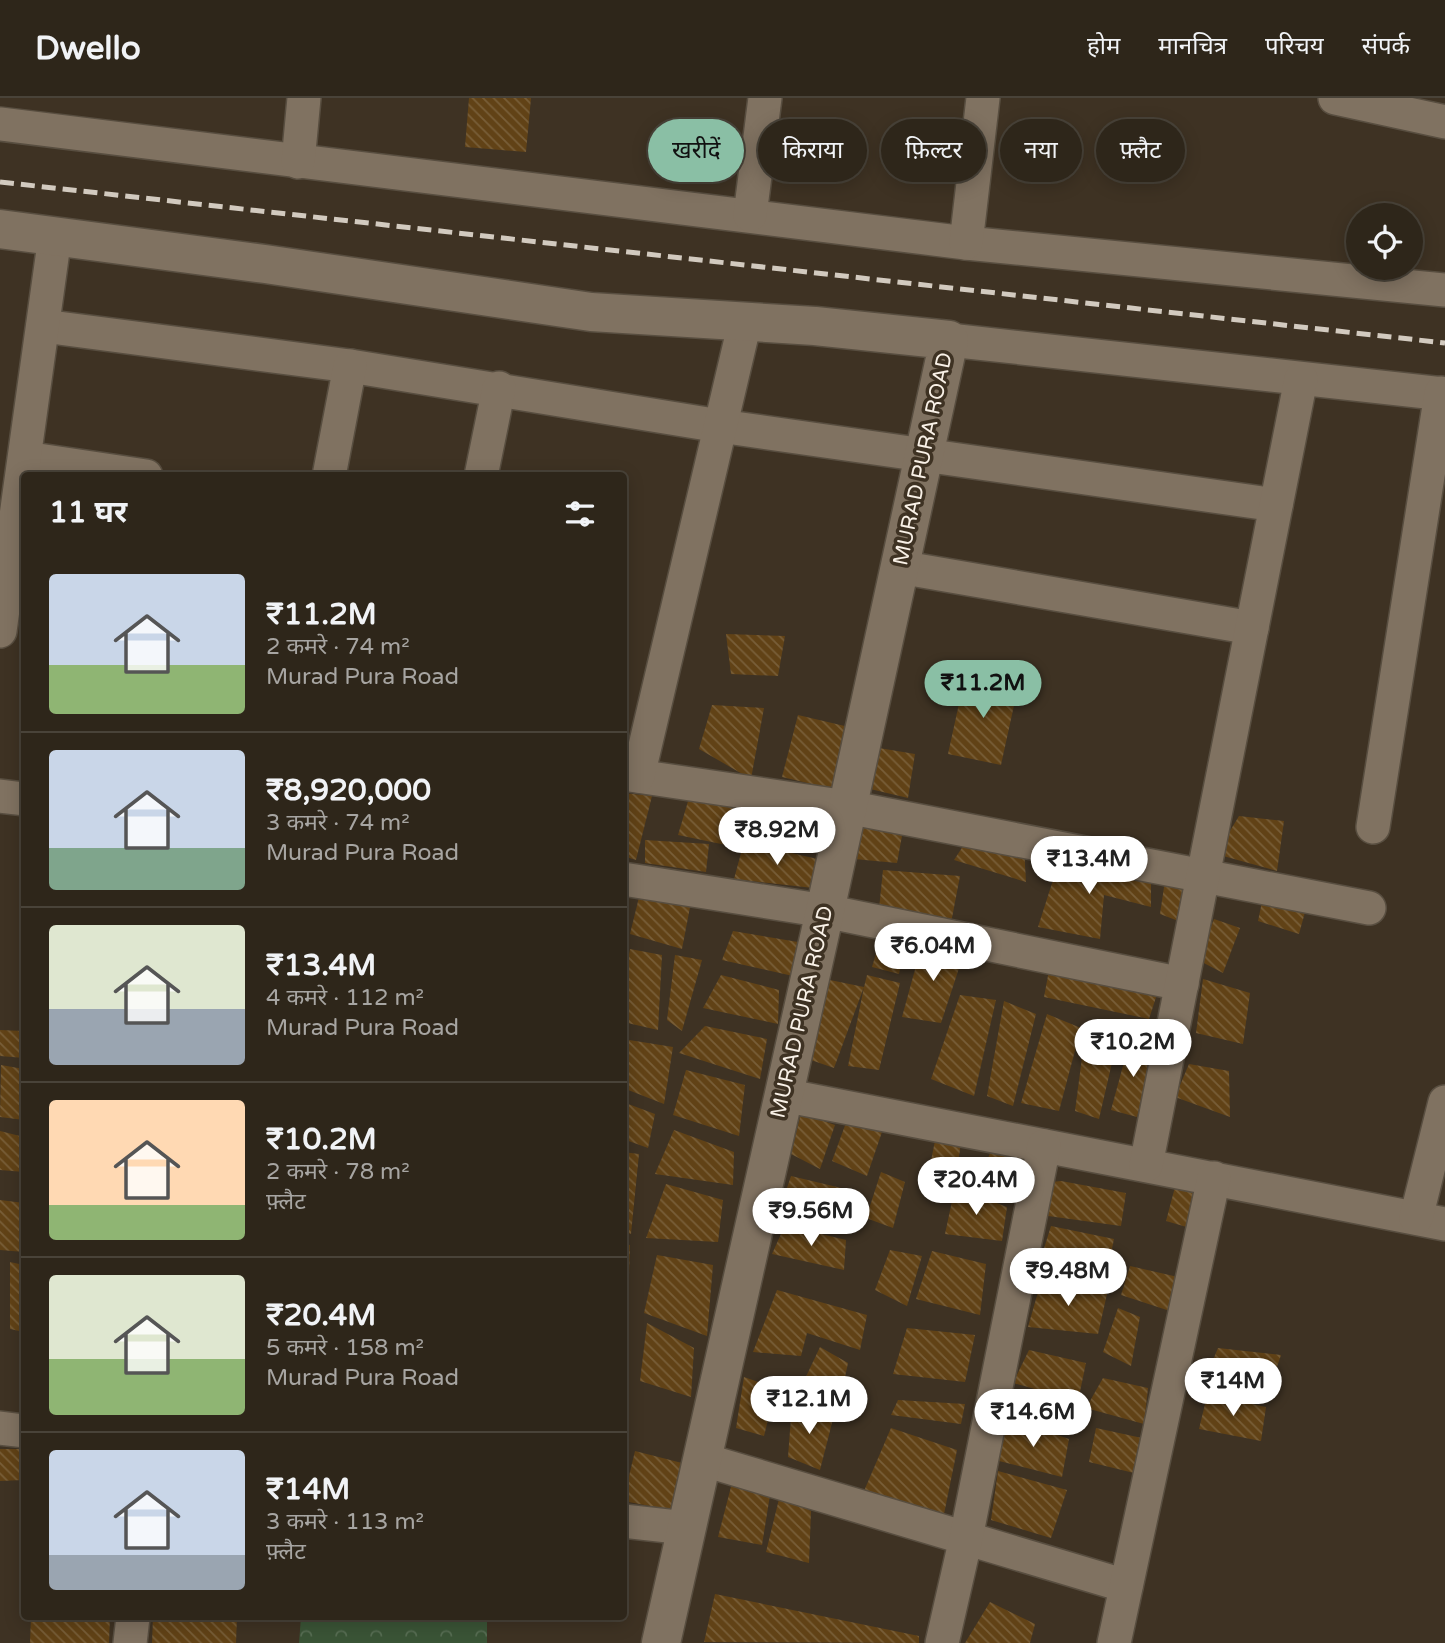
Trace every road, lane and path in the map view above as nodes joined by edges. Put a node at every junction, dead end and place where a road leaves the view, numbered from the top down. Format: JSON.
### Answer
{"nodes":[{"id":1,"x":304,"y":98,"type":"edge"},
{"id":2,"x":765,"y":98,"type":"edge"},
{"id":3,"x":983,"y":98,"type":"edge"},
{"id":4,"x":1335,"y":98,"type":"edge"},
{"id":5,"x":1445,"y":122,"type":"edge"},
{"id":6,"x":0,"y":124,"type":"edge"},
{"id":7,"x":298,"y":162,"type":"junction"},
{"id":8,"x":751,"y":215,"type":"junction"},
{"id":9,"x":0,"y":229,"type":"edge"},
{"id":10,"x":55,"y":236,"type":"junction"},
{"id":11,"x":966,"y":243,"type":"junction"},
{"id":12,"x":1445,"y":290,"type":"edge"},
{"id":13,"x":745,"y":321,"type":"junction"},
{"id":14,"x":43,"y":326,"type":"junction"},
{"id":15,"x":949,"y":340,"type":"junction"},
{"id":16,"x":350,"y":366,"type":"junction"},
{"id":17,"x":1301,"y":379,"type":"junction"},
{"id":18,"x":499,"y":388,"type":"junction"},
{"id":19,"x":1443,"y":393,"type":"edge"},
{"id":20,"x":720,"y":426,"type":"junction"},
{"id":21,"x":924,"y":454,"type":"junction"},
{"id":22,"x":25,"y":458,"type":"junction"},
{"id":23,"x":24,"y":472,"type":"edge"},
{"id":24,"x":119,"y":472,"type":"edge"},
{"id":25,"x":330,"y":472,"type":"edge"},
{"id":26,"x":482,"y":472,"type":"edge"},
{"id":27,"x":21,"y":499,"type":"edge"},
{"id":28,"x":1276,"y":505,"type":"junction"},
{"id":29,"x":899,"y":567,"type":"junction"},
{"id":30,"x":9,"y":621,"type":"edge"},
{"id":31,"x":1252,"y":628,"type":"junction"},
{"id":32,"x":631,"y":775,"type":"edge"},
{"id":33,"x":0,"y":796,"type":"edge"},
{"id":34,"x":21,"y":799,"type":"edge"},
{"id":35,"x":847,"y":807,"type":"junction"},
{"id":36,"x":1373,"y":827,"type":"dead end"},
{"id":37,"x":1204,"y":874,"type":"junction"},
{"id":38,"x":627,"y":886,"type":"edge"},
{"id":39,"x":1369,"y":908,"type":"dead end"},
{"id":40,"x":825,"y":911,"type":"junction"},
{"id":41,"x":1182,"y":984,"type":"junction"},
{"id":42,"x":783,"y":1095,"type":"junction"},
{"id":43,"x":1445,"y":1102,"type":"edge"},
{"id":44,"x":1044,"y":1146,"type":"junction"},
{"id":45,"x":1146,"y":1165,"type":"junction"},
{"id":46,"x":1214,"y":1178,"type":"junction"},
{"id":47,"x":1430,"y":1221,"type":"edge"},
{"id":48,"x":0,"y":1428,"type":"edge"},
{"id":49,"x":21,"y":1431,"type":"edge"},
{"id":50,"x":701,"y":1459,"type":"junction"},
{"id":51,"x":627,"y":1521,"type":"edge"},
{"id":52,"x":685,"y":1528,"type":"junction"},
{"id":53,"x":966,"y":1538,"type":"junction"},
{"id":54,"x":1126,"y":1586,"type":"junction"},
{"id":55,"x":133,"y":1620,"type":"edge"},
{"id":56,"x":130,"y":1643,"type":"edge"},
{"id":57,"x":661,"y":1643,"type":"edge"},
{"id":58,"x":943,"y":1643,"type":"edge"},
{"id":59,"x":1114,"y":1643,"type":"edge"}],
"edges":[{"from":1,"to":7,"type":"street"},
{"from":2,"to":8,"type":"street"},
{"from":3,"to":11,"type":"street"},
{"from":4,"to":5,"type":"street"},
{"from":6,"to":7,"type":"street"},
{"from":7,"to":8,"type":"street"},
{"from":8,"to":11,"type":"street"},
{"from":9,"to":10,"type":"street"},
{"from":10,"to":13,"type":"street"},
{"from":10,"to":14,"type":"street"},
{"from":11,"to":12,"type":"street"},
{"from":13,"to":15,"type":"street"},
{"from":13,"to":20,"type":"street"},
{"from":14,"to":16,"type":"street"},
{"from":14,"to":22,"type":"street"},
{"from":15,"to":17,"type":"street"},
{"from":15,"to":21,"type":"street","name":"MURAD PURA ROAD"},
{"from":16,"to":18,"type":"street"},
{"from":16,"to":25,"type":"street"},
{"from":17,"to":19,"type":"street"},
{"from":17,"to":28,"type":"street"},
{"from":18,"to":20,"type":"street"},
{"from":18,"to":26,"type":"street"},
{"from":19,"to":36,"type":"street"},
{"from":20,"to":21,"type":"street"},
{"from":20,"to":32,"type":"street"},
{"from":21,"to":28,"type":"street"},
{"from":21,"to":29,"type":"street","name":"MURAD PURA ROAD"},
{"from":22,"to":23,"type":"street"},
{"from":22,"to":24,"type":"street"},
{"from":27,"to":30,"type":"street"},
{"from":28,"to":31,"type":"street"},
{"from":29,"to":31,"type":"street"},
{"from":29,"to":35,"type":"street","name":"MURAD PURA ROAD"},
{"from":31,"to":37,"type":"street"},
{"from":32,"to":35,"type":"street"},
{"from":33,"to":34,"type":"street"},
{"from":35,"to":37,"type":"street"},
{"from":35,"to":40,"type":"street","name":"MURAD PURA ROAD"},
{"from":37,"to":39,"type":"street"},
{"from":37,"to":41,"type":"street"},
{"from":38,"to":40,"type":"street"},
{"from":40,"to":41,"type":"street"},
{"from":40,"to":42,"type":"street","name":"MURAD PURA ROAD"},
{"from":41,"to":45,"type":"street"},
{"from":42,"to":44,"type":"street"},
{"from":42,"to":50,"type":"street","name":"MURAD PURA ROAD"},
{"from":43,"to":47,"type":"street"},
{"from":44,"to":45,"type":"street"},
{"from":44,"to":53,"type":"street"},
{"from":45,"to":46,"type":"street"},
{"from":46,"to":47,"type":"street"},
{"from":46,"to":54,"type":"street"},
{"from":48,"to":49,"type":"street"},
{"from":50,"to":52,"type":"street","name":"MURAD PURA ROAD"},
{"from":50,"to":53,"type":"street"},
{"from":51,"to":52,"type":"street"},
{"from":52,"to":57,"type":"street","name":"MURAD PURA ROAD"},
{"from":53,"to":54,"type":"street"},
{"from":53,"to":58,"type":"street"},
{"from":54,"to":59,"type":"street"},
{"from":55,"to":56,"type":"street"}]}
